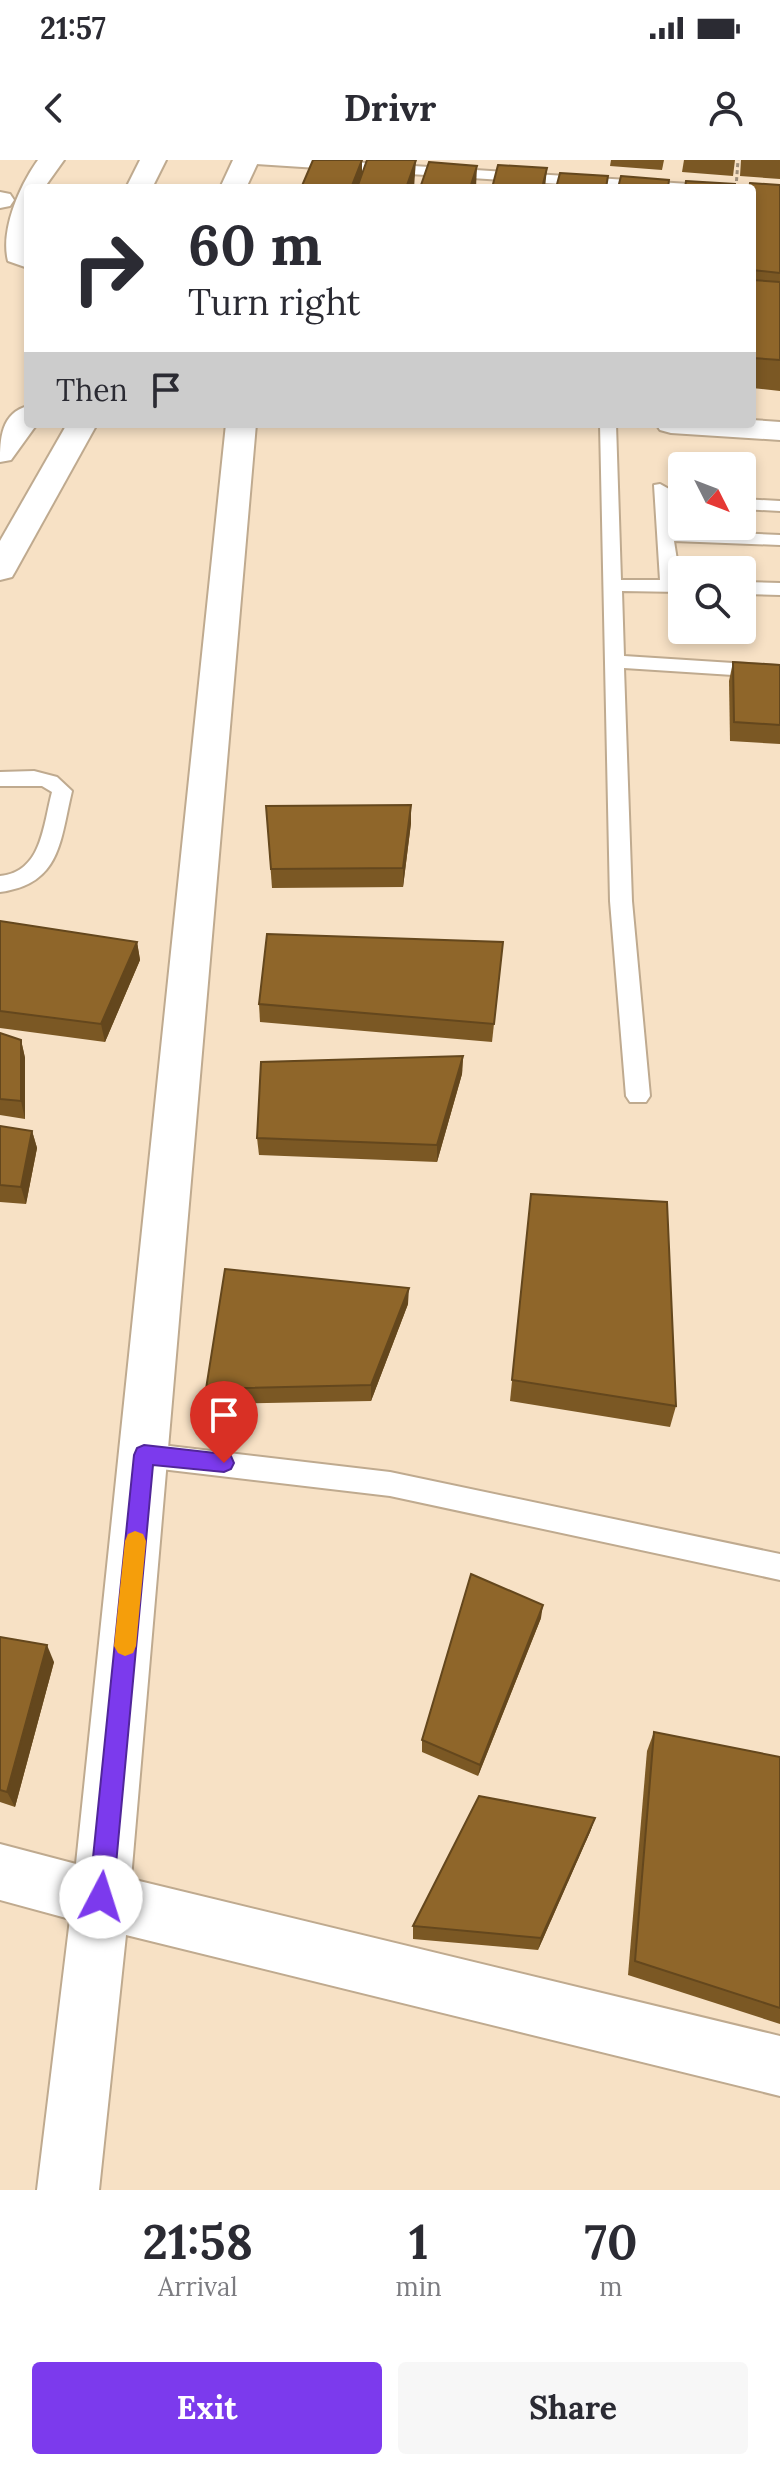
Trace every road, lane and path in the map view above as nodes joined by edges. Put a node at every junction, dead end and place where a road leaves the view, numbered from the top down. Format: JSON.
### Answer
{"nodes":[{"id":1,"x":29,"y":160,"type":"edge"},
{"id":2,"x":51,"y":160,"type":"edge"},
{"id":3,"x":153,"y":160,"type":"edge"},
{"id":4,"x":171,"y":160,"type":"edge"},
{"id":5,"x":246,"y":160,"type":"edge"},
{"id":6,"x":256,"y":160,"type":"edge"},
{"id":7,"x":738,"y":160,"type":"edge"},
{"id":8,"x":34,"y":184,"type":"edge"},
{"id":9,"x":141,"y":184,"type":"edge"},
{"id":10,"x":162,"y":184,"type":"edge"},
{"id":11,"x":235,"y":184,"type":"edge"},
{"id":12,"x":658,"y":184,"type":"edge"},
{"id":13,"x":736,"y":184,"type":"edge"},
{"id":14,"x":0,"y":200,"type":"edge"},
{"id":15,"x":24,"y":206,"type":"edge"},
{"id":16,"x":24,"y":258,"type":"edge"},
{"id":17,"x":24,"y":420,"type":"edge"},
{"id":18,"x":80,"y":428,"type":"edge"},
{"id":19,"x":241,"y":428,"type":"edge"},
{"id":20,"x":608,"y":428,"type":"edge"},
{"id":21,"x":733,"y":428,"type":"edge"},
{"id":22,"x":780,"y":431,"type":"edge"},
{"id":23,"x":0,"y":453,"type":"edge"},
{"id":24,"x":668,"y":496,"type":"edge"},
{"id":25,"x":756,"y":505,"type":"edge"},
{"id":26,"x":780,"y":506,"type":"edge"},
{"id":27,"x":665,"y":535,"type":"junction"},
{"id":28,"x":780,"y":540,"type":"edge"},
{"id":29,"x":670,"y":556,"type":"edge"},
{"id":30,"x":0,"y":570,"type":"edge"},
{"id":31,"x":612,"y":585,"type":"junction"},
{"id":32,"x":668,"y":586,"type":"edge"},
{"id":33,"x":756,"y":588,"type":"edge"},
{"id":34,"x":780,"y":589,"type":"edge"},
{"id":35,"x":614,"y":661,"type":"junction"},
{"id":36,"x":780,"y":672,"type":"edge"},
{"id":37,"x":0,"y":779,"type":"edge"},
{"id":38,"x":0,"y":884,"type":"edge"},
{"id":39,"x":638,"y":1096,"type":"dead end"},
{"id":40,"x":144,"y":1455,"type":"junction"},
{"id":41,"x":780,"y":1567,"type":"edge"},
{"id":42,"x":0,"y":1872,"type":"edge"},
{"id":43,"x":101,"y":1897,"type":"junction"},
{"id":44,"x":780,"y":2066,"type":"edge"},
{"id":45,"x":68,"y":2190,"type":"edge"}],
"edges":[{"from":1,"to":14,"type":"main road"},
{"from":2,"to":8,"type":"main road"},
{"from":3,"to":9,"type":"main road"},
{"from":4,"to":10,"type":"main road"},
{"from":5,"to":11,"type":"main road"},
{"from":6,"to":12,"type":"lane"},
{"from":7,"to":13,"type":"path"},
{"from":15,"to":16,"type":"main road"},
{"from":17,"to":23,"type":"main road"},
{"from":18,"to":30,"type":"main road"},
{"from":19,"to":40,"type":"main road"},
{"from":20,"to":31,"type":"lane"},
{"from":21,"to":22,"type":"main road"},
{"from":24,"to":27,"type":"lane"},
{"from":25,"to":26,"type":"lane"},
{"from":27,"to":28,"type":"lane"},
{"from":27,"to":29,"type":"lane"},
{"from":31,"to":32,"type":"lane"},
{"from":31,"to":35,"type":"lane"},
{"from":33,"to":34,"type":"lane"},
{"from":35,"to":36,"type":"lane"},
{"from":35,"to":39,"type":"lane"},
{"from":37,"to":38,"type":"lane"},
{"from":40,"to":41,"type":"lane"},
{"from":40,"to":43,"type":"main road"},
{"from":42,"to":43,"type":"main road"},
{"from":43,"to":44,"type":"main road"},
{"from":43,"to":45,"type":"main road"}]}
